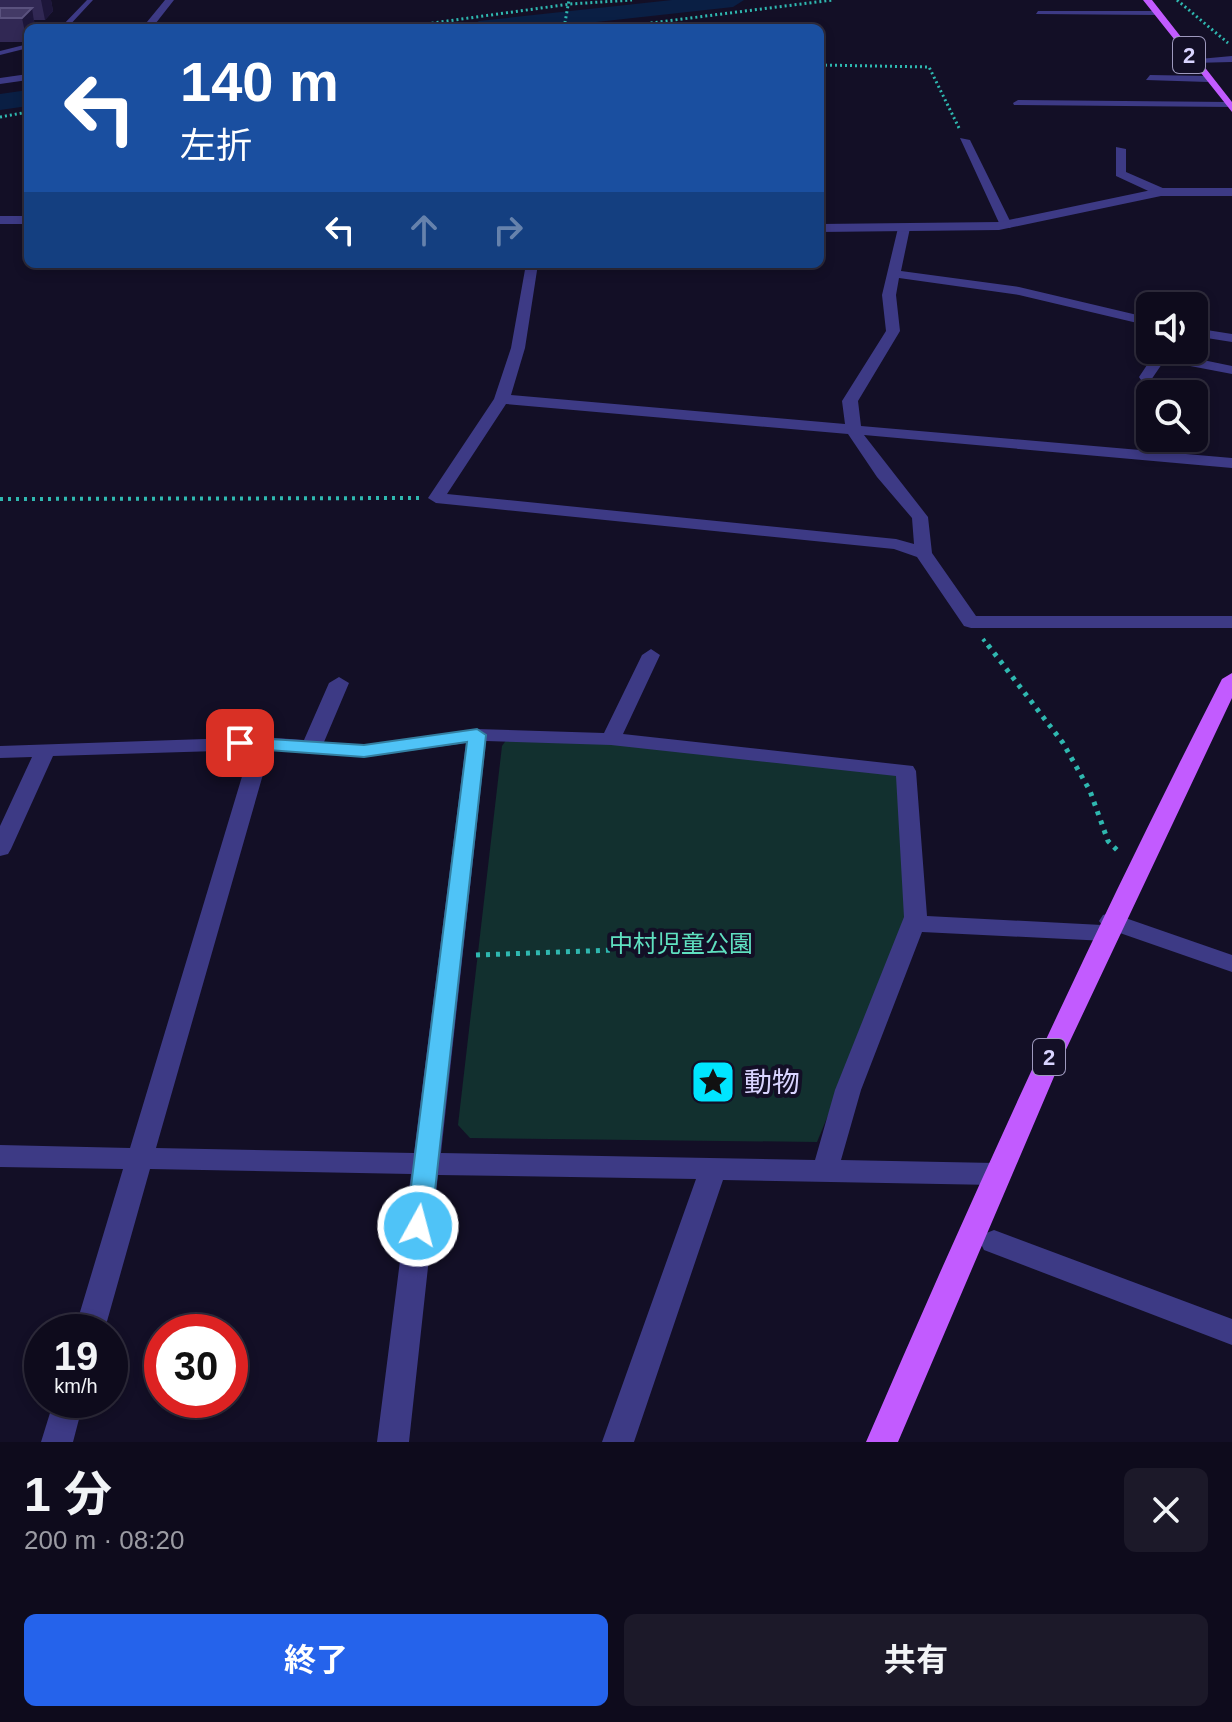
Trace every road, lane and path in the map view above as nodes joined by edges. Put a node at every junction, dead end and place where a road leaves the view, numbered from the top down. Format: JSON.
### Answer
{"nodes":[{"id":1,"x":90,"y":0,"type":"edge"},
{"id":2,"x":170,"y":0,"type":"edge"},
{"id":3,"x":632,"y":0,"type":"edge"},
{"id":4,"x":833,"y":0,"type":"edge"},
{"id":5,"x":1147,"y":0,"type":"edge"},
{"id":6,"x":1177,"y":0,"type":"edge"},
{"id":7,"x":570,"y":2,"type":"edge"},
{"id":8,"x":1038,"y":13,"type":"dead end"},
{"id":9,"x":1157,"y":13,"type":"junction"},
{"id":10,"x":67,"y":24,"type":"edge"},
{"id":11,"x":150,"y":24,"type":"edge"},
{"id":12,"x":424,"y":24,"type":"edge"},
{"id":13,"x":565,"y":24,"type":"edge"},
{"id":14,"x":643,"y":24,"type":"edge"},
{"id":15,"x":1232,"y":46,"type":"edge"},
{"id":16,"x":24,"y":47,"type":"edge"},
{"id":17,"x":0,"y":53,"type":"edge"},
{"id":18,"x":1232,"y":59,"type":"edge"},
{"id":19,"x":1193,"y":60,"type":"junction"},
{"id":20,"x":1140,"y":64,"type":"dead end"},
{"id":21,"x":824,"y":65,"type":"edge"},
{"id":22,"x":24,"y":78,"type":"edge"},
{"id":23,"x":1150,"y":78,"type":"junction"},
{"id":24,"x":1208,"y":79,"type":"junction"},
{"id":25,"x":0,"y":81,"type":"edge"},
{"id":26,"x":1018,"y":103,"type":"dead end"},
{"id":27,"x":1168,"y":105,"type":"junction"},
{"id":28,"x":1231,"y":107,"type":"edge"},
{"id":29,"x":24,"y":113,"type":"edge"},
{"id":30,"x":0,"y":117,"type":"edge"},
{"id":31,"x":964,"y":140,"type":"joint"},
{"id":32,"x":1120,"y":149,"type":"dead end"},
{"id":33,"x":1161,"y":192,"type":"junction"},
{"id":34,"x":1232,"y":192,"type":"edge"},
{"id":35,"x":0,"y":220,"type":"edge"},
{"id":36,"x":24,"y":220,"type":"edge"},
{"id":37,"x":1006,"y":225,"type":"junction"},
{"id":38,"x":824,"y":228,"type":"edge"},
{"id":39,"x":904,"y":228,"type":"junction"},
{"id":40,"x":531,"y":268,"type":"edge"},
{"id":41,"x":896,"y":274,"type":"junction"},
{"id":42,"x":1136,"y":319,"type":"edge"},
{"id":43,"x":1208,"y":334,"type":"edge"},
{"id":44,"x":1232,"y":338,"type":"edge"},
{"id":45,"x":1155,"y":364,"type":"edge"},
{"id":46,"x":1207,"y":364,"type":"edge"},
{"id":47,"x":1232,"y":370,"type":"edge"},
{"id":48,"x":1146,"y":377,"type":"dead end"},
{"id":49,"x":502,"y":399,"type":"junction"},
{"id":50,"x":854,"y":432,"type":"junction"},
{"id":51,"x":1232,"y":463,"type":"edge"},
{"id":52,"x":436,"y":498,"type":"junction"},
{"id":53,"x":0,"y":499,"type":"edge"},
{"id":54,"x":923,"y":553,"type":"junction"},
{"id":55,"x":971,"y":622,"type":"junction"},
{"id":56,"x":1232,"y":622,"type":"edge"},
{"id":57,"x":651,"y":655,"type":"dead end"},
{"id":58,"x":1232,"y":679,"type":"edge"},
{"id":59,"x":339,"y":683,"type":"dead end"},
{"id":60,"x":477,"y":735,"type":"junction"},
{"id":61,"x":611,"y":739,"type":"junction"},
{"id":62,"x":262,"y":743,"type":"junction"},
{"id":63,"x":311,"y":747,"type":"junction"},
{"id":64,"x":0,"y":752,"type":"edge"},
{"id":65,"x":45,"y":752,"type":"junction"},
{"id":66,"x":0,"y":849,"type":"edge"},
{"id":67,"x":1135,"y":868,"type":"junction"},
{"id":68,"x":913,"y":923,"type":"junction"},
{"id":69,"x":1108,"y":927,"type":"junction"},
{"id":70,"x":615,"y":950,"type":"dead end"},
{"id":71,"x":450,"y":956,"type":"junction"},
{"id":72,"x":1232,"y":964,"type":"edge"},
{"id":73,"x":0,"y":1156,"type":"edge"},
{"id":74,"x":140,"y":1159,"type":"junction"},
{"id":75,"x":426,"y":1164,"type":"junction"},
{"id":76,"x":713,"y":1169,"type":"junction"},
{"id":77,"x":825,"y":1171,"type":"junction"},
{"id":78,"x":995,"y":1174,"type":"junction"},
{"id":79,"x":994,"y":1242,"type":"dead end"},
{"id":80,"x":94,"y":1314,"type":"edge"},
{"id":81,"x":1232,"y":1332,"type":"edge"},
{"id":82,"x":64,"y":1418,"type":"edge"},
{"id":83,"x":57,"y":1442,"type":"edge"},
{"id":84,"x":393,"y":1442,"type":"edge"},
{"id":85,"x":618,"y":1442,"type":"edge"},
{"id":86,"x":882,"y":1442,"type":"edge"}],
"edges":[{"from":1,"to":10,"type":"lane"},
{"from":2,"to":11,"type":"street"},
{"from":3,"to":7,"type":"path"},
{"from":4,"to":14,"type":"path"},
{"from":5,"to":9,"type":"main road","number":"2"},
{"from":6,"to":15,"type":"path"},
{"from":7,"to":12,"type":"path"},
{"from":7,"to":13,"type":"path"},
{"from":8,"to":9,"type":"lane"},
{"from":9,"to":19,"type":"main road","number":"2"},
{"from":16,"to":17,"type":"lane"},
{"from":18,"to":19,"type":"street"},
{"from":19,"to":24,"type":"main road","number":"2"},
{"from":20,"to":23,"type":"street"},
{"from":21,"to":31,"type":"path"},
{"from":22,"to":25,"type":"street"},
{"from":23,"to":24,"type":"street"},
{"from":23,"to":27,"type":"street"},
{"from":24,"to":28,"type":"main road","number":"2"},
{"from":26,"to":27,"type":"street"},
{"from":27,"to":28,"type":"street"},
{"from":29,"to":30,"type":"path"},
{"from":31,"to":37,"type":"street"},
{"from":32,"to":33,"type":"street"},
{"from":33,"to":34,"type":"street"},
{"from":33,"to":37,"type":"street"},
{"from":35,"to":36,"type":"street"},
{"from":37,"to":39,"type":"street"},
{"from":38,"to":39,"type":"street"},
{"from":39,"to":41,"type":"street"},
{"from":40,"to":49,"type":"street"},
{"from":41,"to":42,"type":"street"},
{"from":41,"to":50,"type":"street"},
{"from":43,"to":44,"type":"street"},
{"from":45,"to":48,"type":"street"},
{"from":46,"to":47,"type":"street"},
{"from":49,"to":50,"type":"street"},
{"from":49,"to":52,"type":"street"},
{"from":50,"to":51,"type":"street"},
{"from":50,"to":54,"type":"street"},
{"from":52,"to":53,"type":"path"},
{"from":52,"to":54,"type":"street"},
{"from":54,"to":55,"type":"street"},
{"from":55,"to":56,"type":"street"},
{"from":55,"to":67,"type":"path"},
{"from":57,"to":61,"type":"street"},
{"from":58,"to":67,"type":"main road","number":"2"},
{"from":59,"to":63,"type":"street"},
{"from":60,"to":61,"type":"street"},
{"from":60,"to":63,"type":"street"},
{"from":60,"to":71,"type":"street"},
{"from":61,"to":68,"type":"street"},
{"from":62,"to":63,"type":"street"},
{"from":62,"to":65,"type":"street"},
{"from":62,"to":74,"type":"street"},
{"from":64,"to":65,"type":"street"},
{"from":65,"to":66,"type":"street"},
{"from":67,"to":69,"type":"main road","number":"2"},
{"from":68,"to":69,"type":"street"},
{"from":68,"to":77,"type":"street"},
{"from":69,"to":72,"type":"street"},
{"from":69,"to":78,"type":"main road","number":"2"},
{"from":70,"to":71,"type":"path"},
{"from":71,"to":75,"type":"street"},
{"from":73,"to":74,"type":"street"},
{"from":74,"to":75,"type":"street"},
{"from":74,"to":80,"type":"street"},
{"from":75,"to":76,"type":"street"},
{"from":75,"to":84,"type":"street"},
{"from":76,"to":77,"type":"street"},
{"from":76,"to":85,"type":"street"},
{"from":77,"to":78,"type":"street"},
{"from":78,"to":86,"type":"main road","number":"2"},
{"from":79,"to":81,"type":"street"},
{"from":82,"to":83,"type":"street"}]}
